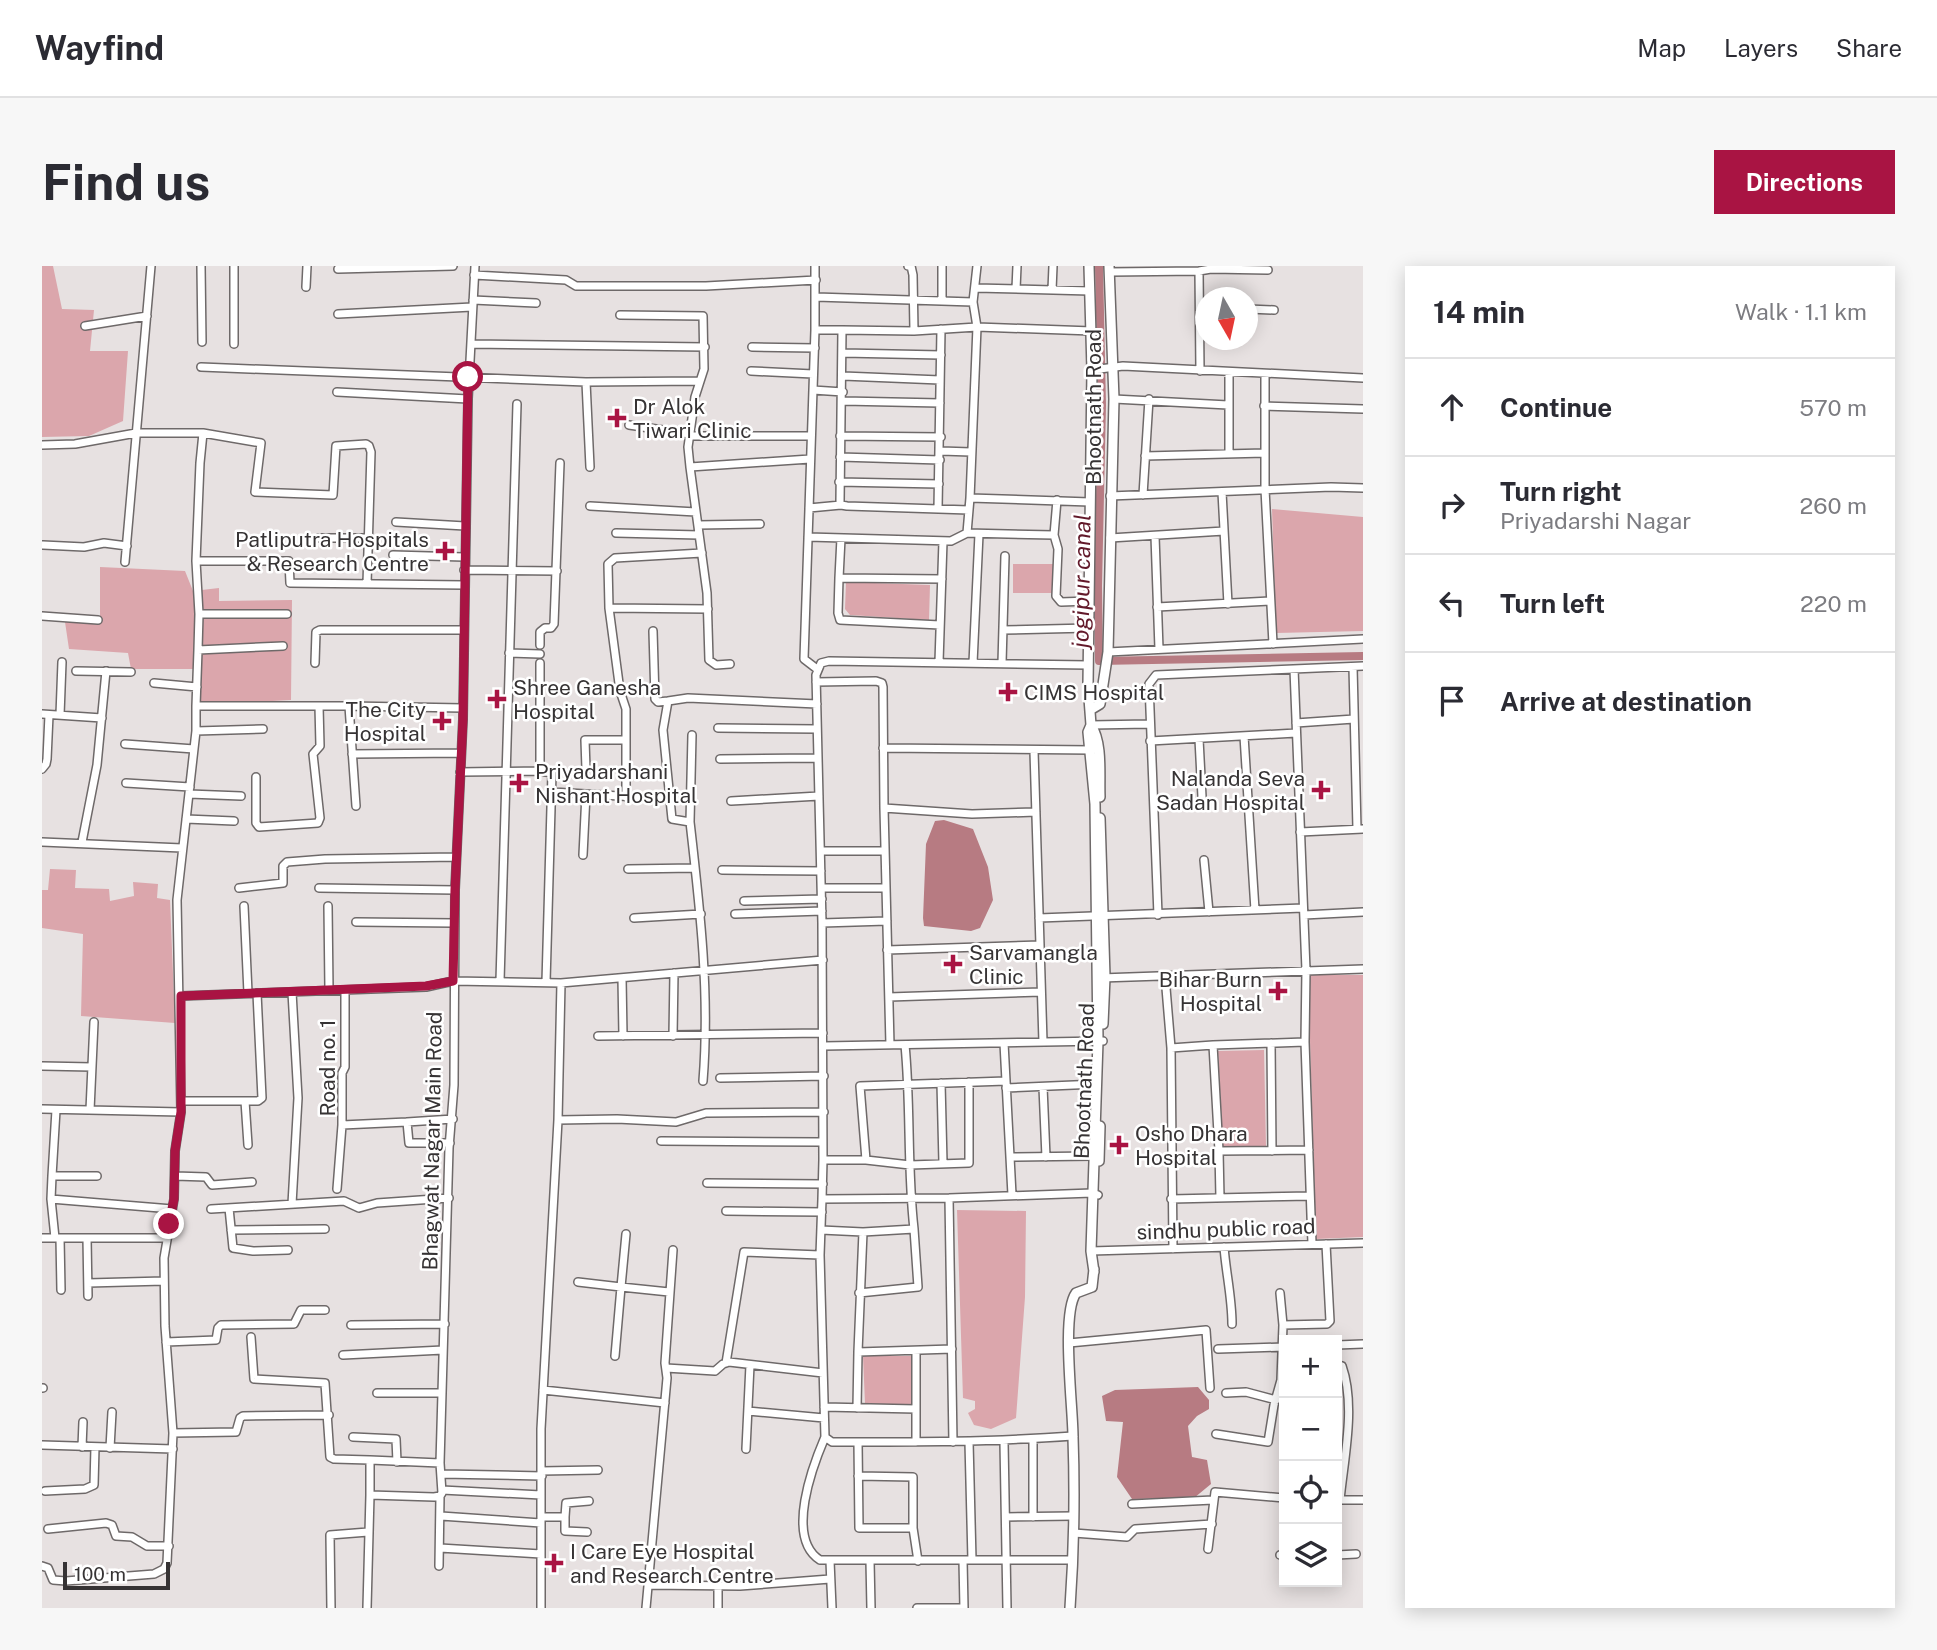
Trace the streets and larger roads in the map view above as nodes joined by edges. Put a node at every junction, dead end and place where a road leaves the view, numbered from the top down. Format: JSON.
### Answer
{"nodes":[{"id":1,"x":152,"y":266,"type":"edge"},
{"id":2,"x":201,"y":266,"type":"edge"},
{"id":3,"x":233,"y":266,"type":"edge"},
{"id":4,"x":307,"y":266,"type":"edge"},
{"id":5,"x":453,"y":266,"type":"edge"},
{"id":6,"x":815,"y":266,"type":"edge"},
{"id":7,"x":908,"y":266,"type":"edge"},
{"id":8,"x":942,"y":266,"type":"edge"},
{"id":9,"x":977,"y":266,"type":"edge"},
{"id":10,"x":1017,"y":266,"type":"edge"},
{"id":11,"x":1053,"y":266,"type":"edge"},
{"id":12,"x":1089,"y":266,"type":"edge"},
{"id":13,"x":338,"y":268,"type":"dead end"},
{"id":14,"x":1110,"y":269,"type":"edge"},
{"id":15,"x":475,"y":270,"type":"edge"},
{"id":16,"x":1268,"y":270,"type":"dead end"},
{"id":17,"x":1199,"y":271,"type":"junction"},
{"id":18,"x":816,"y":279,"type":"junction"},
{"id":19,"x":306,"y":287,"type":"dead end"},
{"id":20,"x":1200,"y":287,"type":"edge"},
{"id":21,"x":976,"y":288,"type":"junction"},
{"id":22,"x":1016,"y":289,"type":"junction"},
{"id":23,"x":1052,"y":290,"type":"junction"},
{"id":24,"x":1090,"y":290,"type":"junction"},
{"id":25,"x":816,"y":297,"type":"junction"},
{"id":26,"x":912,"y":300,"type":"junction"},
{"id":27,"x":942,"y":301,"type":"junction"},
{"id":28,"x":973,"y":302,"type":"junction"},
{"id":29,"x":536,"y":303,"type":"dead end"},
{"id":30,"x":472,"y":304,"type":"junction"},
{"id":31,"x":1258,"y":309,"type":"edge"},
{"id":32,"x":1274,"y":310,"type":"dead end"},
{"id":33,"x":338,"y":314,"type":"dead end"},
{"id":34,"x":620,"y":315,"type":"dead end"},
{"id":35,"x":147,"y":316,"type":"junction"},
{"id":36,"x":85,"y":326,"type":"dead end"},
{"id":37,"x":978,"y":327,"type":"junction"},
{"id":38,"x":941,"y":329,"type":"junction"},
{"id":39,"x":815,"y":330,"type":"junction"},
{"id":40,"x":842,"y":330,"type":"junction"},
{"id":41,"x":914,"y":331,"type":"junction"},
{"id":42,"x":1092,"y":331,"type":"junction"},
{"id":43,"x":202,"y":342,"type":"dead end"},
{"id":44,"x":234,"y":344,"type":"dead end"},
{"id":45,"x":471,"y":344,"type":"junction"},
{"id":46,"x":752,"y":346,"type":"dead end"},
{"id":47,"x":705,"y":348,"type":"junction"},
{"id":48,"x":814,"y":348,"type":"junction"},
{"id":49,"x":1201,"y":350,"type":"edge"},
{"id":50,"x":843,"y":353,"type":"junction"},
{"id":51,"x":940,"y":355,"type":"junction"},
{"id":52,"x":201,"y":367,"type":"dead end"},
{"id":53,"x":1111,"y":368,"type":"junction"},
{"id":54,"x":1095,"y":369,"type":"junction"},
{"id":55,"x":751,"y":371,"type":"dead end"},
{"id":56,"x":1200,"y":371,"type":"junction"},
{"id":57,"x":1229,"y":372,"type":"junction"},
{"id":58,"x":813,"y":374,"type":"junction"},
{"id":59,"x":1265,"y":374,"type":"junction"},
{"id":60,"x":843,"y":376,"type":"junction"},
{"id":61,"x":468,"y":377,"type":"junction"},
{"id":62,"x":1363,"y":378,"type":"edge"},
{"id":63,"x":940,"y":380,"type":"junction"},
{"id":64,"x":700,"y":381,"type":"junction"},
{"id":65,"x":586,"y":382,"type":"junction"},
{"id":66,"x":813,"y":390,"type":"junction"},
{"id":67,"x":337,"y":392,"type":"dead end"},
{"id":68,"x":843,"y":392,"type":"junction"},
{"id":69,"x":468,"y":399,"type":"junction"},
{"id":70,"x":1114,"y":399,"type":"junction"},
{"id":71,"x":1149,"y":399,"type":"junction"},
{"id":72,"x":843,"y":401,"type":"junction"},
{"id":73,"x":940,"y":402,"type":"junction"},
{"id":74,"x":517,"y":404,"type":"dead end"},
{"id":75,"x":1228,"y":405,"type":"junction"},
{"id":76,"x":1264,"y":406,"type":"junction"},
{"id":77,"x":1363,"y":409,"type":"edge"},
{"id":78,"x":629,"y":425,"type":"dead end"},
{"id":79,"x":136,"y":433,"type":"junction"},
{"id":80,"x":203,"y":433,"type":"junction"},
{"id":81,"x":690,"y":435,"type":"junction"},
{"id":82,"x":811,"y":436,"type":"junction"},
{"id":83,"x":840,"y":436,"type":"junction"},
{"id":84,"x":941,"y":437,"type":"junction"},
{"id":85,"x":42,"y":445,"type":"edge"},
{"id":86,"x":971,"y":452,"type":"junction"},
{"id":87,"x":1265,"y":453,"type":"junction"},
{"id":88,"x":1229,"y":454,"type":"junction"},
{"id":89,"x":941,"y":456,"type":"junction"},
{"id":90,"x":1145,"y":456,"type":"junction"},
{"id":91,"x":840,"y":457,"type":"junction"},
{"id":92,"x":810,"y":459,"type":"junction"},
{"id":93,"x":560,"y":463,"type":"dead end"},
{"id":94,"x":590,"y":467,"type":"dead end"},
{"id":95,"x":690,"y":467,"type":"junction"},
{"id":96,"x":839,"y":482,"type":"junction"},
{"id":97,"x":939,"y":484,"type":"junction"},
{"id":98,"x":1363,"y":488,"type":"edge"},
{"id":99,"x":1265,"y":489,"type":"junction"},
{"id":100,"x":1222,"y":492,"type":"junction"},
{"id":101,"x":1143,"y":495,"type":"junction"},
{"id":102,"x":1110,"y":496,"type":"junction"},
{"id":103,"x":970,"y":498,"type":"junction"},
{"id":104,"x":1057,"y":500,"type":"junction"},
{"id":105,"x":1090,"y":502,"type":"junction"},
{"id":106,"x":841,"y":505,"type":"junction"},
{"id":107,"x":590,"y":506,"type":"dead end"},
{"id":108,"x":808,"y":508,"type":"junction"},
{"id":109,"x":938,"y":509,"type":"junction"},
{"id":110,"x":969,"y":510,"type":"junction"},
{"id":111,"x":696,"y":512,"type":"junction"},
{"id":112,"x":396,"y":522,"type":"dead end"},
{"id":113,"x":760,"y":524,"type":"dead end"},
{"id":114,"x":698,"y":525,"type":"junction"},
{"id":115,"x":465,"y":526,"type":"junction"},
{"id":116,"x":1224,"y":531,"type":"junction"},
{"id":117,"x":616,"y":533,"type":"dead end"},
{"id":118,"x":967,"y":533,"type":"junction"},
{"id":119,"x":979,"y":534,"type":"junction"},
{"id":120,"x":699,"y":535,"type":"junction"},
{"id":121,"x":1054,"y":535,"type":"junction"},
{"id":122,"x":1155,"y":536,"type":"junction"},
{"id":123,"x":808,"y":537,"type":"junction"},
{"id":124,"x":319,"y":538,"type":"dead end"},
{"id":125,"x":369,"y":538,"type":"junction"},
{"id":126,"x":841,"y":538,"type":"junction"},
{"id":127,"x":1110,"y":538,"type":"junction"},
{"id":128,"x":943,"y":541,"type":"junction"},
{"id":129,"x":43,"y":545,"type":"edge"},
{"id":130,"x":127,"y":546,"type":"junction"},
{"id":131,"x":702,"y":553,"type":"junction"},
{"id":132,"x":393,"y":555,"type":"dead end"},
{"id":133,"x":1005,"y":556,"type":"dead end"},
{"id":134,"x":464,"y":557,"type":"junction"},
{"id":135,"x":196,"y":561,"type":"junction"},
{"id":136,"x":125,"y":562,"type":"dead end"},
{"id":137,"x":464,"y":570,"type":"junction"},
{"id":138,"x":512,"y":570,"type":"junction"},
{"id":139,"x":557,"y":571,"type":"junction"},
{"id":140,"x":839,"y":578,"type":"junction"},
{"id":141,"x":942,"y":579,"type":"junction"},
{"id":142,"x":367,"y":584,"type":"junction"},
{"id":143,"x":464,"y":585,"type":"junction"},
{"id":144,"x":1089,"y":601,"type":"junction"},
{"id":145,"x":1270,"y":601,"type":"junction"},
{"id":146,"x":1228,"y":604,"type":"junction"},
{"id":147,"x":1157,"y":607,"type":"junction"},
{"id":148,"x":609,"y":608,"type":"junction"},
{"id":149,"x":708,"y":608,"type":"junction"},
{"id":150,"x":199,"y":614,"type":"junction"},
{"id":151,"x":287,"y":614,"type":"dead end"},
{"id":152,"x":42,"y":615,"type":"edge"},
{"id":153,"x":98,"y":620,"type":"dead end"},
{"id":154,"x":940,"y":625,"type":"junction"},
{"id":155,"x":1089,"y":628,"type":"junction"},
{"id":156,"x":1003,"y":629,"type":"junction"},
{"id":157,"x":463,"y":630,"type":"junction"},
{"id":158,"x":653,"y":631,"type":"dead end"},
{"id":159,"x":1363,"y":639,"type":"edge"},
{"id":160,"x":1273,"y":644,"type":"junction"},
{"id":161,"x":283,"y":646,"type":"dead end"},
{"id":162,"x":1159,"y":649,"type":"junction"},
{"id":163,"x":198,"y":650,"type":"junction"},
{"id":164,"x":509,"y":653,"type":"junction"},
{"id":165,"x":1107,"y":655,"type":"junction"},
{"id":166,"x":62,"y":662,"type":"dead end"},
{"id":167,"x":939,"y":662,"type":"junction"},
{"id":168,"x":314,"y":663,"type":"dead end"},
{"id":169,"x":540,"y":663,"type":"dead end"},
{"id":170,"x":973,"y":663,"type":"junction"},
{"id":171,"x":1002,"y":663,"type":"junction"},
{"id":172,"x":730,"y":664,"type":"dead end"},
{"id":173,"x":1088,"y":665,"type":"junction"},
{"id":174,"x":1363,"y":666,"type":"edge"},
{"id":175,"x":1353,"y":667,"type":"junction"},
{"id":176,"x":817,"y":669,"type":"junction"},
{"id":177,"x":1294,"y":670,"type":"junction"},
{"id":178,"x":76,"y":671,"type":"dead end"},
{"id":179,"x":106,"y":671,"type":"junction"},
{"id":180,"x":131,"y":672,"type":"dead end"},
{"id":181,"x":154,"y":682,"type":"dead end"},
{"id":182,"x":816,"y":682,"type":"junction"},
{"id":183,"x":197,"y":687,"type":"junction"},
{"id":184,"x":668,"y":701,"type":"junction"},
{"id":185,"x":1354,"y":702,"type":"junction"},
{"id":186,"x":1363,"y":702,"type":"edge"},
{"id":187,"x":817,"y":704,"type":"junction"},
{"id":188,"x":349,"y":705,"type":"junction"},
{"id":189,"x":195,"y":706,"type":"junction"},
{"id":190,"x":319,"y":706,"type":"junction"},
{"id":191,"x":463,"y":708,"type":"junction"},
{"id":192,"x":1090,"y":710,"type":"junction"},
{"id":193,"x":45,"y":714,"type":"edge"},
{"id":194,"x":60,"y":715,"type":"junction"},
{"id":195,"x":102,"y":718,"type":"junction"},
{"id":196,"x":1354,"y":719,"type":"junction"},
{"id":197,"x":1296,"y":723,"type":"junction"},
{"id":198,"x":1149,"y":724,"type":"junction"},
{"id":199,"x":1091,"y":725,"type":"junction"},
{"id":200,"x":263,"y":729,"type":"dead end"},
{"id":201,"x":718,"y":729,"type":"dead end"},
{"id":202,"x":817,"y":729,"type":"junction"},
{"id":203,"x":195,"y":731,"type":"junction"},
{"id":204,"x":1296,"y":733,"type":"junction"},
{"id":205,"x":692,"y":735,"type":"dead end"},
{"id":206,"x":1244,"y":736,"type":"junction"},
{"id":207,"x":1199,"y":739,"type":"junction"},
{"id":208,"x":626,"y":740,"type":"junction"},
{"id":209,"x":1150,"y":741,"type":"junction"},
{"id":210,"x":125,"y":744,"type":"dead end"},
{"id":211,"x":883,"y":748,"type":"junction"},
{"id":212,"x":1359,"y":748,"type":"edge"},
{"id":213,"x":194,"y":749,"type":"junction"},
{"id":214,"x":1094,"y":750,"type":"junction"},
{"id":215,"x":1034,"y":751,"type":"junction"},
{"id":216,"x":461,"y":753,"type":"junction"},
{"id":217,"x":352,"y":754,"type":"junction"},
{"id":218,"x":818,"y":758,"type":"junction"},
{"id":219,"x":720,"y":759,"type":"dead end"},
{"id":220,"x":42,"y":769,"type":"edge"},
{"id":221,"x":586,"y":769,"type":"dead end"},
{"id":222,"x":540,"y":771,"type":"junction"},
{"id":223,"x":460,"y":772,"type":"junction"},
{"id":224,"x":508,"y":772,"type":"junction"},
{"id":225,"x":256,"y":777,"type":"dead end"},
{"id":226,"x":1359,"y":780,"type":"edge"},
{"id":227,"x":126,"y":783,"type":"dead end"},
{"id":228,"x":190,"y":791,"type":"junction"},
{"id":229,"x":552,"y":792,"type":"junction"},
{"id":230,"x":586,"y":794,"type":"junction"},
{"id":231,"x":242,"y":796,"type":"dead end"},
{"id":232,"x":819,"y":796,"type":"junction"},
{"id":233,"x":626,"y":797,"type":"junction"},
{"id":234,"x":1202,"y":797,"type":"dead end"},
{"id":235,"x":670,"y":799,"type":"junction"},
{"id":236,"x":731,"y":800,"type":"dead end"},
{"id":237,"x":356,"y":806,"type":"dead end"},
{"id":238,"x":884,"y":808,"type":"junction"},
{"id":239,"x":1036,"y":812,"type":"junction"},
{"id":240,"x":186,"y":819,"type":"junction"},
{"id":241,"x":234,"y":821,"type":"dead end"},
{"id":242,"x":690,"y":822,"type":"junction"},
{"id":243,"x":1360,"y":829,"type":"edge"},
{"id":244,"x":1300,"y":832,"type":"junction"},
{"id":245,"x":42,"y":842,"type":"edge"},
{"id":246,"x":82,"y":842,"type":"junction"},
{"id":247,"x":182,"y":848,"type":"junction"},
{"id":248,"x":821,"y":851,"type":"junction"},
{"id":249,"x":885,"y":851,"type":"junction"},
{"id":250,"x":583,"y":855,"type":"dead end"},
{"id":251,"x":456,"y":857,"type":"junction"},
{"id":252,"x":1204,"y":860,"type":"dead end"},
{"id":253,"x":695,"y":868,"type":"junction"},
{"id":254,"x":628,"y":869,"type":"dead end"},
{"id":255,"x":722,"y":870,"type":"dead end"},
{"id":256,"x":821,"y":871,"type":"junction"},
{"id":257,"x":239,"y":888,"type":"dead end"},
{"id":258,"x":319,"y":888,"type":"dead end"},
{"id":259,"x":821,"y":888,"type":"junction"},
{"id":260,"x":886,"y":888,"type":"junction"},
{"id":261,"x":455,"y":890,"type":"junction"},
{"id":262,"x":822,"y":899,"type":"junction"},
{"id":263,"x":744,"y":901,"type":"dead end"},
{"id":264,"x":244,"y":906,"type":"dead end"},
{"id":265,"x":328,"y":906,"type":"dead end"},
{"id":266,"x":1255,"y":910,"type":"junction"},
{"id":267,"x":822,"y":911,"type":"junction"},
{"id":268,"x":1303,"y":911,"type":"junction"},
{"id":269,"x":1209,"y":912,"type":"junction"},
{"id":270,"x":1363,"y":912,"type":"edge"},
{"id":271,"x":701,"y":914,"type":"junction"},
{"id":272,"x":735,"y":914,"type":"dead end"},
{"id":273,"x":1158,"y":915,"type":"junction"},
{"id":274,"x":634,"y":918,"type":"dead end"},
{"id":275,"x":1039,"y":918,"type":"junction"},
{"id":276,"x":1099,"y":918,"type":"junction"},
{"id":277,"x":887,"y":921,"type":"junction"},
{"id":278,"x":356,"y":922,"type":"dead end"},
{"id":279,"x":454,"y":923,"type":"junction"},
{"id":280,"x":822,"y":923,"type":"junction"},
{"id":281,"x":1040,"y":945,"type":"junction"},
{"id":282,"x":887,"y":950,"type":"junction"},
{"id":283,"x":823,"y":960,"type":"junction"},
{"id":284,"x":1363,"y":968,"type":"edge"},
{"id":285,"x":1306,"y":970,"type":"junction"},
{"id":286,"x":705,"y":971,"type":"junction"},
{"id":287,"x":674,"y":973,"type":"junction"},
{"id":288,"x":1165,"y":976,"type":"junction"},
{"id":289,"x":622,"y":978,"type":"junction"},
{"id":290,"x":1101,"y":978,"type":"junction"},
{"id":291,"x":453,"y":981,"type":"junction"},
{"id":292,"x":500,"y":981,"type":"junction"},
{"id":293,"x":545,"y":982,"type":"junction"},
{"id":294,"x":562,"y":983,"type":"junction"},
{"id":295,"x":329,"y":990,"type":"junction"},
{"id":296,"x":345,"y":990,"type":"junction"},
{"id":297,"x":292,"y":992,"type":"junction"},
{"id":298,"x":1041,"y":992,"type":"junction"},
{"id":299,"x":248,"y":993,"type":"junction"},
{"id":300,"x":257,"y":993,"type":"junction"},
{"id":301,"x":181,"y":996,"type":"junction"},
{"id":302,"x":889,"y":997,"type":"junction"},
{"id":303,"x":94,"y":1022,"type":"dead end"},
{"id":304,"x":823,"y":1033,"type":"junction"},
{"id":305,"x":704,"y":1035,"type":"junction"},
{"id":306,"x":598,"y":1036,"type":"dead end"},
{"id":307,"x":623,"y":1036,"type":"junction"},
{"id":308,"x":673,"y":1036,"type":"junction"},
{"id":309,"x":1100,"y":1041,"type":"junction"},
{"id":310,"x":1043,"y":1042,"type":"junction"},
{"id":311,"x":1305,"y":1042,"type":"junction"},
{"id":312,"x":1004,"y":1043,"type":"junction"},
{"id":313,"x":1271,"y":1043,"type":"junction"},
{"id":314,"x":890,"y":1045,"type":"junction"},
{"id":315,"x":905,"y":1045,"type":"junction"},
{"id":316,"x":1213,"y":1045,"type":"junction"},
{"id":317,"x":824,"y":1046,"type":"junction"},
{"id":318,"x":1171,"y":1048,"type":"junction"},
{"id":319,"x":42,"y":1066,"type":"edge"},
{"id":320,"x":92,"y":1067,"type":"junction"},
{"id":321,"x":824,"y":1076,"type":"junction"},
{"id":322,"x":720,"y":1079,"type":"dead end"},
{"id":323,"x":704,"y":1082,"type":"dead end"},
{"id":324,"x":969,"y":1082,"type":"junction"},
{"id":325,"x":941,"y":1083,"type":"junction"},
{"id":326,"x":909,"y":1084,"type":"junction"},
{"id":327,"x":1097,"y":1084,"type":"junction"},
{"id":328,"x":1006,"y":1085,"type":"junction"},
{"id":329,"x":1043,"y":1087,"type":"junction"},
{"id":330,"x":182,"y":1101,"type":"junction"},
{"id":331,"x":245,"y":1101,"type":"junction"},
{"id":332,"x":42,"y":1109,"type":"edge"},
{"id":333,"x":56,"y":1110,"type":"junction"},
{"id":334,"x":90,"y":1111,"type":"junction"},
{"id":335,"x":181,"y":1112,"type":"junction"},
{"id":336,"x":824,"y":1112,"type":"junction"},
{"id":337,"x":453,"y":1119,"type":"junction"},
{"id":338,"x":558,"y":1120,"type":"junction"},
{"id":339,"x":407,"y":1122,"type":"junction"},
{"id":340,"x":342,"y":1125,"type":"junction"},
{"id":341,"x":661,"y":1141,"type":"dead end"},
{"id":342,"x":822,"y":1142,"type":"junction"},
{"id":343,"x":450,"y":1143,"type":"junction"},
{"id":344,"x":248,"y":1145,"type":"dead end"},
{"id":345,"x":1309,"y":1150,"type":"junction"},
{"id":346,"x":1219,"y":1151,"type":"junction"},
{"id":347,"x":1272,"y":1151,"type":"junction"},
{"id":348,"x":1093,"y":1156,"type":"junction"},
{"id":349,"x":1010,"y":1157,"type":"junction"},
{"id":350,"x":1046,"y":1157,"type":"junction"},
{"id":351,"x":823,"y":1160,"type":"junction"},
{"id":352,"x":866,"y":1160,"type":"junction"},
{"id":353,"x":943,"y":1164,"type":"junction"},
{"id":354,"x":910,"y":1165,"type":"junction"},
{"id":355,"x":52,"y":1176,"type":"junction"},
{"id":356,"x":97,"y":1176,"type":"dead end"},
{"id":357,"x":175,"y":1176,"type":"junction"},
{"id":358,"x":252,"y":1182,"type":"dead end"},
{"id":359,"x":707,"y":1184,"type":"dead end"},
{"id":360,"x":823,"y":1184,"type":"junction"},
{"id":361,"x":337,"y":1189,"type":"dead end"},
{"id":362,"x":1095,"y":1194,"type":"junction"},
{"id":363,"x":1012,"y":1195,"type":"junction"},
{"id":364,"x":1310,"y":1196,"type":"junction"},
{"id":365,"x":449,"y":1198,"type":"junction"},
{"id":366,"x":911,"y":1198,"type":"junction"},
{"id":367,"x":949,"y":1198,"type":"junction"},
{"id":368,"x":1220,"y":1198,"type":"junction"},
{"id":369,"x":51,"y":1199,"type":"junction"},
{"id":370,"x":822,"y":1199,"type":"junction"},
{"id":371,"x":1171,"y":1199,"type":"junction"},
{"id":372,"x":292,"y":1204,"type":"junction"},
{"id":373,"x":229,"y":1208,"type":"junction"},
{"id":374,"x":172,"y":1209,"type":"junction"},
{"id":375,"x":211,"y":1209,"type":"dead end"},
{"id":376,"x":726,"y":1211,"type":"dead end"},
{"id":377,"x":822,"y":1212,"type":"junction"},
{"id":378,"x":325,"y":1228,"type":"dead end"},
{"id":379,"x":914,"y":1229,"type":"junction"},
{"id":380,"x":230,"y":1230,"type":"junction"},
{"id":381,"x":821,"y":1230,"type":"junction"},
{"id":382,"x":863,"y":1233,"type":"junction"},
{"id":383,"x":626,"y":1234,"type":"dead end"},
{"id":384,"x":42,"y":1238,"type":"edge"},
{"id":385,"x":57,"y":1238,"type":"junction"},
{"id":386,"x":87,"y":1238,"type":"junction"},
{"id":387,"x":166,"y":1238,"type":"junction"},
{"id":388,"x":1363,"y":1242,"type":"edge"},
{"id":389,"x":1312,"y":1244,"type":"junction"},
{"id":390,"x":1326,"y":1244,"type":"junction"},
{"id":391,"x":1224,"y":1247,"type":"junction"},
{"id":392,"x":1172,"y":1249,"type":"junction"},
{"id":393,"x":288,"y":1250,"type":"dead end"},
{"id":394,"x":673,"y":1250,"type":"dead end"},
{"id":395,"x":1093,"y":1251,"type":"junction"},
{"id":396,"x":820,"y":1255,"type":"junction"},
{"id":397,"x":164,"y":1280,"type":"junction"},
{"id":398,"x":578,"y":1282,"type":"dead end"},
{"id":399,"x":88,"y":1283,"type":"junction"},
{"id":400,"x":621,"y":1287,"type":"junction"},
{"id":401,"x":61,"y":1290,"type":"dead end"},
{"id":402,"x":669,"y":1292,"type":"junction"},
{"id":403,"x":859,"y":1293,"type":"junction"},
{"id":404,"x":1280,"y":1293,"type":"dead end"},
{"id":405,"x":88,"y":1296,"type":"dead end"},
{"id":406,"x":325,"y":1310,"type":"dead end"},
{"id":407,"x":445,"y":1324,"type":"junction"},
{"id":408,"x":1232,"y":1324,"type":"dead end"},
{"id":409,"x":351,"y":1325,"type":"dead end"},
{"id":410,"x":1283,"y":1325,"type":"junction"},
{"id":411,"x":1283,"y":1335,"type":"edge"},
{"id":412,"x":251,"y":1337,"type":"dead end"},
{"id":413,"x":166,"y":1342,"type":"junction"},
{"id":414,"x":1069,"y":1343,"type":"junction"},
{"id":415,"x":1363,"y":1344,"type":"edge"},
{"id":416,"x":1342,"y":1345,"type":"edge"},
{"id":417,"x":1279,"y":1347,"type":"edge"},
{"id":418,"x":952,"y":1349,"type":"junction"},
{"id":419,"x":1219,"y":1349,"type":"dead end"},
{"id":420,"x":443,"y":1350,"type":"junction"},
{"id":421,"x":916,"y":1351,"type":"junction"},
{"id":422,"x":858,"y":1352,"type":"junction"},
{"id":423,"x":343,"y":1355,"type":"dead end"},
{"id":424,"x":615,"y":1356,"type":"dead end"},
{"id":425,"x":726,"y":1363,"type":"junction"},
{"id":426,"x":750,"y":1365,"type":"junction"},
{"id":427,"x":1342,"y":1366,"type":"edge"},
{"id":428,"x":666,"y":1368,"type":"junction"},
{"id":429,"x":823,"y":1373,"type":"junction"},
{"id":430,"x":1210,"y":1388,"type":"dead end"},
{"id":431,"x":543,"y":1390,"type":"junction"},
{"id":432,"x":1279,"y":1390,"type":"edge"},
{"id":433,"x":377,"y":1393,"type":"dead end"},
{"id":434,"x":442,"y":1393,"type":"junction"},
{"id":435,"x":1226,"y":1393,"type":"dead end"},
{"id":436,"x":1276,"y":1400,"type":"junction"},
{"id":437,"x":665,"y":1403,"type":"junction"},
{"id":438,"x":824,"y":1407,"type":"junction"},
{"id":439,"x":857,"y":1408,"type":"junction"},
{"id":440,"x":916,"y":1409,"type":"junction"},
{"id":441,"x":748,"y":1411,"type":"junction"},
{"id":442,"x":112,"y":1412,"type":"dead end"},
{"id":443,"x":328,"y":1415,"type":"junction"},
{"id":444,"x":824,"y":1418,"type":"junction"},
{"id":445,"x":83,"y":1422,"type":"dead end"},
{"id":446,"x":173,"y":1433,"type":"junction"},
{"id":447,"x":1216,"y":1434,"type":"dead end"},
{"id":448,"x":1073,"y":1436,"type":"junction"},
{"id":449,"x":353,"y":1437,"type":"dead end"},
{"id":450,"x":825,"y":1437,"type":"junction"},
{"id":451,"x":1033,"y":1439,"type":"junction"},
{"id":452,"x":858,"y":1442,"type":"junction"},
{"id":453,"x":916,"y":1442,"type":"junction"},
{"id":454,"x":953,"y":1442,"type":"junction"},
{"id":455,"x":969,"y":1442,"type":"junction"},
{"id":456,"x":1004,"y":1442,"type":"junction"},
{"id":457,"x":42,"y":1445,"type":"edge"},
{"id":458,"x":82,"y":1447,"type":"junction"},
{"id":459,"x":94,"y":1447,"type":"junction"},
{"id":460,"x":110,"y":1448,"type":"junction"},
{"id":461,"x":173,"y":1449,"type":"junction"},
{"id":462,"x":746,"y":1449,"type":"dead end"},
{"id":463,"x":370,"y":1460,"type":"junction"},
{"id":464,"x":397,"y":1462,"type":"junction"},
{"id":465,"x":440,"y":1463,"type":"junction"},
{"id":466,"x":1342,"y":1464,"type":"edge"},
{"id":467,"x":598,"y":1469,"type":"dead end"},
{"id":468,"x":542,"y":1473,"type":"junction"},
{"id":469,"x":442,"y":1474,"type":"junction"},
{"id":470,"x":858,"y":1476,"type":"junction"},
{"id":471,"x":45,"y":1491,"type":"dead end"},
{"id":472,"x":441,"y":1493,"type":"junction"},
{"id":473,"x":370,"y":1495,"type":"junction"},
{"id":474,"x":541,"y":1495,"type":"junction"},
{"id":475,"x":1279,"y":1498,"type":"edge"},
{"id":476,"x":1213,"y":1500,"type":"junction"},
{"id":477,"x":1342,"y":1500,"type":"edge"},
{"id":478,"x":1363,"y":1500,"type":"edge"},
{"id":479,"x":589,"y":1502,"type":"dead end"},
{"id":480,"x":1132,"y":1504,"type":"dead end"},
{"id":481,"x":441,"y":1516,"type":"junction"},
{"id":482,"x":1073,"y":1516,"type":"junction"},
{"id":483,"x":565,"y":1517,"type":"junction"},
{"id":484,"x":1006,"y":1517,"type":"junction"},
{"id":485,"x":1033,"y":1517,"type":"junction"},
{"id":486,"x":541,"y":1520,"type":"junction"},
{"id":487,"x":1212,"y":1524,"type":"junction"},
{"id":488,"x":913,"y":1528,"type":"junction"},
{"id":489,"x":48,"y":1529,"type":"dead end"},
{"id":490,"x":368,"y":1532,"type":"junction"},
{"id":491,"x":587,"y":1532,"type":"dead end"},
{"id":492,"x":1074,"y":1533,"type":"junction"},
{"id":493,"x":169,"y":1545,"type":"junction"},
{"id":494,"x":440,"y":1548,"type":"junction"},
{"id":495,"x":1208,"y":1549,"type":"dead end"},
{"id":496,"x":541,"y":1554,"type":"junction"},
{"id":497,"x":1342,"y":1555,"type":"edge"},
{"id":498,"x":1356,"y":1555,"type":"dead end"},
{"id":499,"x":963,"y":1560,"type":"junction"},
{"id":500,"x":972,"y":1560,"type":"junction"},
{"id":501,"x":1007,"y":1560,"type":"junction"},
{"id":502,"x":1073,"y":1560,"type":"junction"},
{"id":503,"x":870,"y":1561,"type":"junction"},
{"id":504,"x":918,"y":1561,"type":"junction"},
{"id":505,"x":830,"y":1562,"type":"junction"},
{"id":506,"x":42,"y":1566,"type":"edge"},
{"id":507,"x":439,"y":1566,"type":"dead end"},
{"id":508,"x":830,"y":1579,"type":"junction"},
{"id":509,"x":648,"y":1585,"type":"junction"},
{"id":510,"x":718,"y":1586,"type":"junction"},
{"id":511,"x":331,"y":1608,"type":"edge"},
{"id":512,"x":367,"y":1608,"type":"edge"},
{"id":513,"x":541,"y":1608,"type":"edge"},
{"id":514,"x":646,"y":1608,"type":"edge"},
{"id":515,"x":718,"y":1608,"type":"edge"},
{"id":516,"x":832,"y":1608,"type":"edge"},
{"id":517,"x":871,"y":1608,"type":"edge"},
{"id":518,"x":918,"y":1608,"type":"edge"},
{"id":519,"x":964,"y":1608,"type":"edge"},
{"id":520,"x":1007,"y":1608,"type":"edge"},
{"id":521,"x":1070,"y":1608,"type":"edge"}],
"edges":[{"from":1,"to":35,"type":"street"},
{"from":2,"to":43,"type":"street"},
{"from":3,"to":44,"type":"street"},
{"from":4,"to":19,"type":"street"},
{"from":5,"to":13,"type":"street"},
{"from":6,"to":18,"type":"street"},
{"from":7,"to":26,"type":"street"},
{"from":8,"to":27,"type":"street"},
{"from":9,"to":21,"type":"street"},
{"from":10,"to":22,"type":"street"},
{"from":11,"to":23,"type":"street"},
{"from":12,"to":24,"type":"street","name":"Bhootnath Road"},
{"from":14,"to":17,"type":"street"},
{"from":14,"to":53,"type":"street","name":"Bhootnath Road"},
{"from":15,"to":18,"type":"street"},
{"from":15,"to":30,"type":"street","name":"Bhagwat Nagar Main Road"},
{"from":16,"to":17,"type":"street"},
{"from":17,"to":20,"type":"street"},
{"from":18,"to":25,"type":"street"},
{"from":21,"to":22,"type":"street"},
{"from":21,"to":28,"type":"street"},
{"from":22,"to":23,"type":"street"},
{"from":23,"to":24,"type":"street"},
{"from":24,"to":42,"type":"street","name":"Bhootnath Road"},
{"from":25,"to":26,"type":"street"},
{"from":25,"to":39,"type":"street"},
{"from":26,"to":27,"type":"street"},
{"from":26,"to":41,"type":"street"},
{"from":27,"to":28,"type":"street"},
{"from":28,"to":37,"type":"street"},
{"from":29,"to":30,"type":"street"},
{"from":30,"to":33,"type":"street"},
{"from":30,"to":45,"type":"street","name":"Bhagwat Nagar Main Road"},
{"from":31,"to":32,"type":"street"},
{"from":34,"to":47,"type":"street"},
{"from":35,"to":36,"type":"street"},
{"from":35,"to":79,"type":"street"},
{"from":37,"to":38,"type":"street"},
{"from":37,"to":42,"type":"street"},
{"from":37,"to":86,"type":"street"},
{"from":38,"to":41,"type":"street"},
{"from":38,"to":51,"type":"street"},
{"from":39,"to":40,"type":"street"},
{"from":39,"to":48,"type":"street"},
{"from":40,"to":41,"type":"street"},
{"from":40,"to":50,"type":"street"},
{"from":42,"to":54,"type":"street","name":"Bhootnath Road"},
{"from":45,"to":47,"type":"street"},
{"from":45,"to":61,"type":"street","name":"Bhagwat Nagar Main Road"},
{"from":46,"to":48,"type":"street"},
{"from":47,"to":64,"type":"street"},
{"from":48,"to":58,"type":"street"},
{"from":49,"to":56,"type":"street"},
{"from":50,"to":51,"type":"street"},
{"from":50,"to":60,"type":"street"},
{"from":51,"to":63,"type":"street"},
{"from":52,"to":61,"type":"street"},
{"from":53,"to":54,"type":"street"},
{"from":53,"to":56,"type":"street"},
{"from":53,"to":70,"type":"street","name":"Bhootnath Road"},
{"from":54,"to":105,"type":"street","name":"Bhootnath Road"},
{"from":55,"to":58,"type":"street"},
{"from":56,"to":57,"type":"street"},
{"from":57,"to":59,"type":"street"},
{"from":57,"to":75,"type":"street"},
{"from":58,"to":66,"type":"street"},
{"from":59,"to":62,"type":"street"},
{"from":59,"to":76,"type":"street"},
{"from":60,"to":63,"type":"street"},
{"from":60,"to":68,"type":"street"},
{"from":61,"to":65,"type":"street"},
{"from":61,"to":69,"type":"street","name":"Bhagwat Nagar Main Road"},
{"from":63,"to":73,"type":"street"},
{"from":64,"to":65,"type":"street"},
{"from":64,"to":81,"type":"street"},
{"from":65,"to":94,"type":"street"},
{"from":66,"to":68,"type":"street"},
{"from":66,"to":82,"type":"street"},
{"from":67,"to":69,"type":"street"},
{"from":68,"to":72,"type":"street"},
{"from":69,"to":115,"type":"street","name":"Bhagwat Nagar Main Road"},
{"from":70,"to":71,"type":"street"},
{"from":70,"to":102,"type":"street","name":"Bhootnath Road"},
{"from":71,"to":75,"type":"street"},
{"from":71,"to":90,"type":"street"},
{"from":72,"to":73,"type":"street"},
{"from":72,"to":83,"type":"street"},
{"from":73,"to":84,"type":"street"},
{"from":74,"to":138,"type":"street"},
{"from":75,"to":88,"type":"street"},
{"from":76,"to":77,"type":"street"},
{"from":76,"to":87,"type":"street"},
{"from":78,"to":81,"type":"street"},
{"from":79,"to":80,"type":"street"},
{"from":79,"to":85,"type":"street"},
{"from":79,"to":130,"type":"street"},
{"from":80,"to":125,"type":"street"},
{"from":80,"to":135,"type":"street"},
{"from":81,"to":82,"type":"street"},
{"from":81,"to":95,"type":"street"},
{"from":82,"to":92,"type":"street"},
{"from":83,"to":84,"type":"street"},
{"from":83,"to":91,"type":"street"},
{"from":84,"to":89,"type":"street"},
{"from":86,"to":89,"type":"street"},
{"from":86,"to":103,"type":"street"},
{"from":87,"to":88,"type":"street"},
{"from":87,"to":99,"type":"street"},
{"from":88,"to":90,"type":"street"},
{"from":89,"to":91,"type":"street"},
{"from":89,"to":97,"type":"street"},
{"from":90,"to":101,"type":"street"},
{"from":91,"to":96,"type":"street"},
{"from":92,"to":95,"type":"street"},
{"from":92,"to":108,"type":"street"},
{"from":93,"to":139,"type":"street"},
{"from":95,"to":111,"type":"street"},
{"from":96,"to":97,"type":"street"},
{"from":96,"to":106,"type":"street"},
{"from":97,"to":109,"type":"street"},
{"from":98,"to":99,"type":"street"},
{"from":99,"to":100,"type":"street"},
{"from":99,"to":145,"type":"street"},
{"from":100,"to":101,"type":"street"},
{"from":100,"to":116,"type":"street"},
{"from":101,"to":102,"type":"street"},
{"from":102,"to":127,"type":"street","name":"Bhootnath Road"},
{"from":103,"to":104,"type":"street"},
{"from":103,"to":110,"type":"street"},
{"from":104,"to":105,"type":"street"},
{"from":104,"to":121,"type":"street"},
{"from":105,"to":144,"type":"street","name":"Bhootnath Road"},
{"from":106,"to":108,"type":"street"},
{"from":106,"to":109,"type":"street"},
{"from":107,"to":111,"type":"street"},
{"from":108,"to":123,"type":"street"},
{"from":109,"to":110,"type":"street"},
{"from":110,"to":118,"type":"street"},
{"from":111,"to":114,"type":"street"},
{"from":112,"to":115,"type":"street"},
{"from":113,"to":114,"type":"street"},
{"from":114,"to":120,"type":"street"},
{"from":115,"to":134,"type":"street","name":"Bhagwat Nagar Main Road"},
{"from":116,"to":122,"type":"street"},
{"from":116,"to":146,"type":"street"},
{"from":117,"to":120,"type":"street"},
{"from":118,"to":119,"type":"street"},
{"from":118,"to":128,"type":"street"},
{"from":119,"to":121,"type":"street"},
{"from":119,"to":170,"type":"street"},
{"from":120,"to":131,"type":"street"},
{"from":121,"to":144,"type":"street"},
{"from":122,"to":127,"type":"street"},
{"from":122,"to":147,"type":"street"},
{"from":123,"to":126,"type":"street"},
{"from":123,"to":176,"type":"street"},
{"from":124,"to":125,"type":"street"},
{"from":125,"to":142,"type":"street"},
{"from":126,"to":128,"type":"street"},
{"from":126,"to":140,"type":"street"},
{"from":127,"to":165,"type":"street","name":"Bhootnath Road"},
{"from":128,"to":141,"type":"street"},
{"from":129,"to":130,"type":"street"},
{"from":130,"to":136,"type":"street"},
{"from":131,"to":148,"type":"street"},
{"from":131,"to":149,"type":"street"},
{"from":132,"to":134,"type":"street"},
{"from":133,"to":156,"type":"street"},
{"from":134,"to":137,"type":"street","name":"Bhagwat Nagar Main Road"},
{"from":135,"to":142,"type":"street"},
{"from":135,"to":150,"type":"street"},
{"from":137,"to":138,"type":"street"},
{"from":137,"to":143,"type":"street","name":"Bhagwat Nagar Main Road"},
{"from":138,"to":139,"type":"street"},
{"from":138,"to":164,"type":"street"},
{"from":139,"to":164,"type":"street"},
{"from":140,"to":141,"type":"street"},
{"from":140,"to":154,"type":"street"},
{"from":141,"to":154,"type":"street"},
{"from":142,"to":143,"type":"street"},
{"from":143,"to":157,"type":"street","name":"Bhagwat Nagar Main Road"},
{"from":144,"to":155,"type":"street","name":"Bhootnath Road"},
{"from":145,"to":146,"type":"street"},
{"from":145,"to":160,"type":"street"},
{"from":146,"to":147,"type":"street"},
{"from":147,"to":162,"type":"street"},
{"from":148,"to":149,"type":"street"},
{"from":148,"to":208,"type":"street"},
{"from":149,"to":172,"type":"street"},
{"from":150,"to":151,"type":"street"},
{"from":150,"to":163,"type":"street"},
{"from":152,"to":153,"type":"street"},
{"from":154,"to":167,"type":"street"},
{"from":155,"to":156,"type":"street"},
{"from":155,"to":173,"type":"street","name":"Bhootnath Road"},
{"from":156,"to":171,"type":"street"},
{"from":157,"to":168,"type":"street"},
{"from":157,"to":191,"type":"street","name":"Bhagwat Nagar Main Road"},
{"from":158,"to":184,"type":"street"},
{"from":159,"to":160,"type":"street"},
{"from":160,"to":162,"type":"street"},
{"from":161,"to":163,"type":"street"},
{"from":162,"to":165,"type":"street"},
{"from":163,"to":183,"type":"street"},
{"from":164,"to":224,"type":"street"},
{"from":165,"to":192,"type":"street","name":"Bhootnath Road"},
{"from":166,"to":194,"type":"street"},
{"from":167,"to":170,"type":"street"},
{"from":167,"to":176,"type":"street"},
{"from":169,"to":222,"type":"street"},
{"from":170,"to":171,"type":"street"},
{"from":171,"to":173,"type":"street"},
{"from":173,"to":192,"type":"street","name":"Bhootnath Road"},
{"from":174,"to":175,"type":"street"},
{"from":175,"to":177,"type":"street"},
{"from":175,"to":185,"type":"street"},
{"from":176,"to":182,"type":"street"},
{"from":177,"to":197,"type":"street"},
{"from":177,"to":198,"type":"street"},
{"from":178,"to":179,"type":"street"},
{"from":179,"to":180,"type":"street"},
{"from":179,"to":195,"type":"street"},
{"from":181,"to":183,"type":"street"},
{"from":182,"to":187,"type":"street"},
{"from":182,"to":211,"type":"street"},
{"from":183,"to":189,"type":"street"},
{"from":184,"to":187,"type":"street"},
{"from":184,"to":235,"type":"street"},
{"from":185,"to":186,"type":"street"},
{"from":185,"to":196,"type":"street"},
{"from":187,"to":202,"type":"street"},
{"from":188,"to":190,"type":"street"},
{"from":188,"to":191,"type":"street"},
{"from":188,"to":217,"type":"street"},
{"from":189,"to":190,"type":"street"},
{"from":189,"to":203,"type":"street"},
{"from":190,"to":225,"type":"street"},
{"from":191,"to":216,"type":"street","name":"Bhagwat Nagar Main Road"},
{"from":192,"to":199,"type":"street","name":"Bhootnath Road"},
{"from":193,"to":194,"type":"street"},
{"from":193,"to":220,"type":"street"},
{"from":194,"to":195,"type":"street"},
{"from":195,"to":246,"type":"street"},
{"from":196,"to":197,"type":"street"},
{"from":196,"to":212,"type":"street"},
{"from":197,"to":204,"type":"street"},
{"from":198,"to":199,"type":"street"},
{"from":198,"to":209,"type":"street"},
{"from":199,"to":214,"type":"street","name":"Bhootnath Road"},
{"from":200,"to":203,"type":"street"},
{"from":201,"to":202,"type":"street"},
{"from":202,"to":218,"type":"street"},
{"from":203,"to":213,"type":"street"},
{"from":204,"to":206,"type":"street"},
{"from":204,"to":244,"type":"street"},
{"from":205,"to":242,"type":"street"},
{"from":206,"to":207,"type":"street"},
{"from":206,"to":266,"type":"street"},
{"from":207,"to":209,"type":"street"},
{"from":207,"to":234,"type":"street"},
{"from":208,"to":221,"type":"street"},
{"from":208,"to":233,"type":"street"},
{"from":209,"to":273,"type":"street"},
{"from":210,"to":213,"type":"street"},
{"from":211,"to":215,"type":"street"},
{"from":211,"to":238,"type":"street"},
{"from":212,"to":226,"type":"street"},
{"from":213,"to":228,"type":"street"},
{"from":214,"to":215,"type":"street"},
{"from":214,"to":276,"type":"street","name":"Bhootnath Road"},
{"from":215,"to":239,"type":"street"},
{"from":216,"to":217,"type":"street"},
{"from":216,"to":223,"type":"street","name":"Bhagwat Nagar Main Road"},
{"from":217,"to":237,"type":"street"},
{"from":218,"to":219,"type":"street"},
{"from":218,"to":232,"type":"street"},
{"from":222,"to":224,"type":"street"},
{"from":222,"to":229,"type":"street"},
{"from":223,"to":224,"type":"street"},
{"from":223,"to":251,"type":"street","name":"Bhagwat Nagar Main Road"},
{"from":224,"to":292,"type":"street"},
{"from":226,"to":243,"type":"street"},
{"from":227,"to":228,"type":"street"},
{"from":228,"to":231,"type":"street"},
{"from":228,"to":240,"type":"street"},
{"from":229,"to":230,"type":"street"},
{"from":229,"to":293,"type":"street"},
{"from":230,"to":233,"type":"street"},
{"from":230,"to":250,"type":"street"},
{"from":232,"to":236,"type":"street"},
{"from":232,"to":248,"type":"street"},
{"from":233,"to":235,"type":"street"},
{"from":235,"to":242,"type":"street"},
{"from":238,"to":239,"type":"street"},
{"from":238,"to":249,"type":"street"},
{"from":239,"to":275,"type":"street"},
{"from":240,"to":241,"type":"street"},
{"from":240,"to":247,"type":"street"},
{"from":242,"to":253,"type":"street"},
{"from":243,"to":244,"type":"street"},
{"from":244,"to":268,"type":"street"},
{"from":245,"to":246,"type":"street"},
{"from":246,"to":247,"type":"street"},
{"from":247,"to":301,"type":"street"},
{"from":248,"to":249,"type":"street"},
{"from":248,"to":256,"type":"street"},
{"from":249,"to":260,"type":"street"},
{"from":251,"to":257,"type":"street"},
{"from":251,"to":261,"type":"street","name":"Bhagwat Nagar Main Road"},
{"from":252,"to":269,"type":"street"},
{"from":253,"to":254,"type":"street"},
{"from":253,"to":271,"type":"street"},
{"from":255,"to":256,"type":"street"},
{"from":256,"to":259,"type":"street"},
{"from":258,"to":261,"type":"street"},
{"from":259,"to":260,"type":"street"},
{"from":259,"to":262,"type":"street"},
{"from":260,"to":277,"type":"street"},
{"from":261,"to":279,"type":"street","name":"Bhagwat Nagar Main Road"},
{"from":262,"to":263,"type":"street"},
{"from":262,"to":267,"type":"street"},
{"from":264,"to":299,"type":"street"},
{"from":265,"to":295,"type":"street"},
{"from":266,"to":268,"type":"street"},
{"from":266,"to":269,"type":"street"},
{"from":267,"to":272,"type":"street"},
{"from":267,"to":280,"type":"street"},
{"from":268,"to":270,"type":"street"},
{"from":268,"to":285,"type":"street"},
{"from":269,"to":273,"type":"street"},
{"from":271,"to":274,"type":"street"},
{"from":271,"to":286,"type":"street"},
{"from":273,"to":276,"type":"street"},
{"from":275,"to":276,"type":"street"},
{"from":275,"to":281,"type":"street"},
{"from":276,"to":290,"type":"street","name":"Bhootnath Road"},
{"from":277,"to":280,"type":"street"},
{"from":277,"to":282,"type":"street"},
{"from":278,"to":279,"type":"street"},
{"from":279,"to":291,"type":"street","name":"Bhagwat Nagar Main Road"},
{"from":280,"to":283,"type":"street"},
{"from":281,"to":282,"type":"street"},
{"from":281,"to":298,"type":"street"},
{"from":282,"to":302,"type":"street"},
{"from":283,"to":286,"type":"street"},
{"from":283,"to":304,"type":"street"},
{"from":284,"to":285,"type":"street"},
{"from":285,"to":288,"type":"street"},
{"from":285,"to":311,"type":"street"},
{"from":286,"to":287,"type":"street"},
{"from":286,"to":305,"type":"street"},
{"from":287,"to":289,"type":"street"},
{"from":287,"to":308,"type":"street"},
{"from":288,"to":290,"type":"street"},
{"from":288,"to":318,"type":"street"},
{"from":289,"to":294,"type":"street"},
{"from":289,"to":307,"type":"street"},
{"from":290,"to":309,"type":"street","name":"Bhootnath Road"},
{"from":291,"to":292,"type":"street"},
{"from":291,"to":296,"type":"street"},
{"from":291,"to":337,"type":"street","name":"Bhagwat Nagar Main Road"},
{"from":292,"to":293,"type":"street"},
{"from":293,"to":294,"type":"street"},
{"from":294,"to":338,"type":"street"},
{"from":295,"to":296,"type":"street"},
{"from":295,"to":297,"type":"street"},
{"from":296,"to":340,"type":"street","name":"Road no. 1"},
{"from":297,"to":300,"type":"street"},
{"from":297,"to":372,"type":"street"},
{"from":298,"to":302,"type":"street"},
{"from":298,"to":310,"type":"street"},
{"from":299,"to":300,"type":"street"},
{"from":299,"to":301,"type":"street"},
{"from":300,"to":331,"type":"street"},
{"from":301,"to":330,"type":"street"},
{"from":302,"to":314,"type":"street"},
{"from":303,"to":320,"type":"street"},
{"from":304,"to":305,"type":"street"},
{"from":304,"to":317,"type":"street"},
{"from":305,"to":308,"type":"street"},
{"from":305,"to":323,"type":"street"},
{"from":306,"to":307,"type":"street"},
{"from":307,"to":308,"type":"street"},
{"from":309,"to":310,"type":"street"},
{"from":309,"to":327,"type":"street","name":"Bhootnath Road"},
{"from":309,"to":362,"type":"street","name":"Bhootnath Road"},
{"from":310,"to":312,"type":"street"},
{"from":311,"to":313,"type":"street"},
{"from":311,"to":345,"type":"street"},
{"from":312,"to":315,"type":"street"},
{"from":312,"to":328,"type":"street"},
{"from":313,"to":316,"type":"street"},
{"from":313,"to":347,"type":"street"},
{"from":314,"to":315,"type":"street"},
{"from":314,"to":317,"type":"street"},
{"from":315,"to":326,"type":"street"},
{"from":316,"to":318,"type":"street"},
{"from":316,"to":346,"type":"street"},
{"from":317,"to":321,"type":"street"},
{"from":318,"to":371,"type":"street"},
{"from":319,"to":320,"type":"street"},
{"from":320,"to":334,"type":"street"},
{"from":321,"to":322,"type":"street"},
{"from":321,"to":336,"type":"street"},
{"from":324,"to":325,"type":"street"},
{"from":324,"to":328,"type":"street"},
{"from":324,"to":353,"type":"street"},
{"from":325,"to":326,"type":"street"},
{"from":325,"to":353,"type":"street"},
{"from":326,"to":352,"type":"street"},
{"from":326,"to":354,"type":"street"},
{"from":327,"to":329,"type":"street"},
{"from":327,"to":348,"type":"street","name":"Bhootnath Road"},
{"from":328,"to":329,"type":"street"},
{"from":328,"to":349,"type":"street"},
{"from":329,"to":350,"type":"street"},
{"from":330,"to":331,"type":"street"},
{"from":330,"to":335,"type":"street"},
{"from":331,"to":344,"type":"street"},
{"from":332,"to":333,"type":"street"},
{"from":333,"to":334,"type":"street"},
{"from":333,"to":355,"type":"street"},
{"from":334,"to":335,"type":"street"},
{"from":335,"to":357,"type":"street"},
{"from":336,"to":338,"type":"street"},
{"from":336,"to":342,"type":"street"},
{"from":337,"to":339,"type":"street","name":"Road no. 1"},
{"from":337,"to":343,"type":"street","name":"Bhagwat Nagar Main Road"},
{"from":338,"to":431,"type":"street"},
{"from":339,"to":340,"type":"street","name":"Road no. 1"},
{"from":339,"to":343,"type":"street"},
{"from":340,"to":361,"type":"street"},
{"from":341,"to":342,"type":"street"},
{"from":342,"to":351,"type":"street"},
{"from":343,"to":365,"type":"street","name":"Bhagwat Nagar Main Road"},
{"from":345,"to":347,"type":"street"},
{"from":345,"to":364,"type":"street"},
{"from":346,"to":347,"type":"street"},
{"from":346,"to":368,"type":"street"},
{"from":348,"to":350,"type":"street"},
{"from":348,"to":362,"type":"street","name":"Bhootnath Road"},
{"from":349,"to":350,"type":"street"},
{"from":349,"to":363,"type":"street"},
{"from":351,"to":352,"type":"street"},
{"from":351,"to":360,"type":"street"},
{"from":352,"to":354,"type":"street"},
{"from":353,"to":354,"type":"street"},
{"from":354,"to":366,"type":"street"},
{"from":355,"to":356,"type":"street"},
{"from":355,"to":369,"type":"street"},
{"from":357,"to":358,"type":"street"},
{"from":357,"to":374,"type":"street"},
{"from":359,"to":360,"type":"street"},
{"from":360,"to":370,"type":"street"},
{"from":362,"to":363,"type":"street"},
{"from":362,"to":395,"type":"street","name":"Bhootnath Road"},
{"from":363,"to":367,"type":"street"},
{"from":364,"to":368,"type":"street"},
{"from":364,"to":389,"type":"street"},
{"from":365,"to":372,"type":"street"},
{"from":365,"to":407,"type":"street","name":"Bhagwat Nagar Main Road"},
{"from":366,"to":367,"type":"street"},
{"from":366,"to":370,"type":"street"},
{"from":366,"to":379,"type":"street"},
{"from":367,"to":418,"type":"street"},
{"from":368,"to":371,"type":"street"},
{"from":369,"to":374,"type":"street"},
{"from":369,"to":385,"type":"street"},
{"from":370,"to":377,"type":"street"},
{"from":371,"to":392,"type":"street"},
{"from":372,"to":373,"type":"street"},
{"from":373,"to":375,"type":"street"},
{"from":373,"to":380,"type":"street"},
{"from":374,"to":387,"type":"street"},
{"from":376,"to":377,"type":"street"},
{"from":377,"to":381,"type":"street"},
{"from":378,"to":380,"type":"street"},
{"from":379,"to":382,"type":"street"},
{"from":379,"to":403,"type":"street"},
{"from":380,"to":393,"type":"street"},
{"from":381,"to":382,"type":"street"},
{"from":381,"to":396,"type":"street"},
{"from":382,"to":403,"type":"street"},
{"from":383,"to":400,"type":"street"},
{"from":384,"to":385,"type":"street"},
{"from":385,"to":386,"type":"street"},
{"from":385,"to":401,"type":"street"},
{"from":386,"to":387,"type":"street"},
{"from":386,"to":399,"type":"street"},
{"from":387,"to":397,"type":"street"},
{"from":388,"to":390,"type":"street","name":"sindhu public road"},
{"from":389,"to":390,"type":"street","name":"sindhu public road"},
{"from":389,"to":391,"type":"street","name":"sindhu public road"},
{"from":390,"to":410,"type":"street"},
{"from":391,"to":392,"type":"street","name":"sindhu public road"},
{"from":391,"to":408,"type":"street"},
{"from":392,"to":395,"type":"street","name":"sindhu public road"},
{"from":394,"to":402,"type":"street"},
{"from":395,"to":414,"type":"street","name":"Bhootnath Road"},
{"from":396,"to":425,"type":"street"},
{"from":396,"to":429,"type":"street"},
{"from":397,"to":399,"type":"street"},
{"from":397,"to":413,"type":"street"},
{"from":398,"to":400,"type":"street"},
{"from":399,"to":405,"type":"street"},
{"from":400,"to":402,"type":"street"},
{"from":400,"to":424,"type":"street"},
{"from":402,"to":428,"type":"street"},
{"from":403,"to":422,"type":"street"},
{"from":404,"to":410,"type":"street"},
{"from":406,"to":413,"type":"street"},
{"from":407,"to":409,"type":"street"},
{"from":407,"to":420,"type":"street","name":"Bhagwat Nagar Main Road"},
{"from":410,"to":411,"type":"street"},
{"from":412,"to":443,"type":"street"},
{"from":413,"to":446,"type":"street"},
{"from":414,"to":430,"type":"street"},
{"from":414,"to":448,"type":"street","name":"Bhootnath Road"},
{"from":415,"to":416,"type":"street"},
{"from":417,"to":419,"type":"street"},
{"from":418,"to":421,"type":"street"},
{"from":418,"to":454,"type":"street"},
{"from":420,"to":423,"type":"street"},
{"from":420,"to":434,"type":"street","name":"Bhagwat Nagar Main Road"},
{"from":421,"to":422,"type":"street"},
{"from":421,"to":440,"type":"street"},
{"from":422,"to":439,"type":"street"},
{"from":425,"to":426,"type":"street"},
{"from":425,"to":428,"type":"street"},
{"from":426,"to":429,"type":"street"},
{"from":426,"to":441,"type":"street"},
{"from":427,"to":466,"type":"street"},
{"from":428,"to":437,"type":"street"},
{"from":429,"to":438,"type":"street"},
{"from":431,"to":437,"type":"street"},
{"from":431,"to":468,"type":"street"},
{"from":432,"to":436,"type":"street"},
{"from":433,"to":434,"type":"street"},
{"from":434,"to":465,"type":"street","name":"Bhagwat Nagar Main Road"},
{"from":435,"to":436,"type":"street"},
{"from":436,"to":447,"type":"street"},
{"from":437,"to":509,"type":"street"},
{"from":438,"to":439,"type":"street"},
{"from":438,"to":444,"type":"street"},
{"from":439,"to":440,"type":"street"},
{"from":440,"to":453,"type":"street"},
{"from":441,"to":444,"type":"street"},
{"from":441,"to":462,"type":"street"},
{"from":442,"to":460,"type":"street"},
{"from":443,"to":446,"type":"street"},
{"from":443,"to":463,"type":"street"},
{"from":444,"to":450,"type":"street"},
{"from":445,"to":458,"type":"street"},
{"from":446,"to":461,"type":"street"},
{"from":448,"to":451,"type":"street"},
{"from":448,"to":482,"type":"street","name":"Bhootnath Road"},
{"from":449,"to":464,"type":"street"},
{"from":450,"to":452,"type":"street"},
{"from":450,"to":505,"type":"street"},
{"from":451,"to":456,"type":"street"},
{"from":451,"to":485,"type":"street"},
{"from":452,"to":453,"type":"street"},
{"from":452,"to":470,"type":"street"},
{"from":453,"to":454,"type":"street"},
{"from":454,"to":455,"type":"street"},
{"from":455,"to":456,"type":"street"},
{"from":455,"to":500,"type":"street"},
{"from":456,"to":484,"type":"street"},
{"from":457,"to":458,"type":"street"},
{"from":458,"to":459,"type":"street"},
{"from":459,"to":460,"type":"street"},
{"from":459,"to":471,"type":"street"},
{"from":460,"to":461,"type":"street"},
{"from":461,"to":493,"type":"street"},
{"from":463,"to":464,"type":"street"},
{"from":463,"to":473,"type":"street"},
{"from":464,"to":465,"type":"street"},
{"from":465,"to":469,"type":"street","name":"Bhagwat Nagar Main Road"},
{"from":467,"to":468,"type":"street"},
{"from":468,"to":469,"type":"street"},
{"from":468,"to":474,"type":"street"},
{"from":469,"to":472,"type":"street","name":"Bhagwat Nagar Main Road"},
{"from":470,"to":488,"type":"street"},
{"from":470,"to":488,"type":"street"},
{"from":472,"to":473,"type":"street"},
{"from":472,"to":474,"type":"street"},
{"from":472,"to":481,"type":"street","name":"Bhagwat Nagar Main Road"},
{"from":473,"to":490,"type":"street"},
{"from":474,"to":486,"type":"street"},
{"from":475,"to":476,"type":"street"},
{"from":476,"to":480,"type":"street"},
{"from":476,"to":487,"type":"street"},
{"from":477,"to":478,"type":"street"},
{"from":479,"to":483,"type":"street"},
{"from":481,"to":486,"type":"street"},
{"from":481,"to":494,"type":"street","name":"Bhagwat Nagar Main Road"},
{"from":482,"to":485,"type":"street"},
{"from":482,"to":492,"type":"street","name":"Bhootnath Road"},
{"from":483,"to":486,"type":"street"},
{"from":483,"to":491,"type":"street"},
{"from":484,"to":485,"type":"street"},
{"from":484,"to":501,"type":"street"},
{"from":486,"to":496,"type":"street"},
{"from":487,"to":492,"type":"street"},
{"from":487,"to":495,"type":"street"},
{"from":488,"to":504,"type":"street"},
{"from":489,"to":493,"type":"street"},
{"from":490,"to":511,"type":"street"},
{"from":490,"to":512,"type":"street"},
{"from":492,"to":502,"type":"street","name":"Bhootnath Road"},
{"from":493,"to":506,"type":"street"},
{"from":494,"to":496,"type":"street"},
{"from":494,"to":507,"type":"street","name":"Bhagwat Nagar Main Road"},
{"from":496,"to":513,"type":"street"},
{"from":497,"to":498,"type":"street"},
{"from":499,"to":500,"type":"street"},
{"from":499,"to":504,"type":"street"},
{"from":499,"to":519,"type":"street"},
{"from":500,"to":501,"type":"street"},
{"from":501,"to":502,"type":"street"},
{"from":501,"to":520,"type":"street"},
{"from":502,"to":521,"type":"street","name":"Bhootnath Road"},
{"from":503,"to":504,"type":"street"},
{"from":503,"to":505,"type":"street"},
{"from":503,"to":517,"type":"street"},
{"from":505,"to":508,"type":"street"},
{"from":508,"to":510,"type":"street"},
{"from":508,"to":516,"type":"street"},
{"from":509,"to":510,"type":"street"},
{"from":509,"to":514,"type":"street"},
{"from":510,"to":515,"type":"street"},
{"from":518,"to":519,"type":"street"}]}
